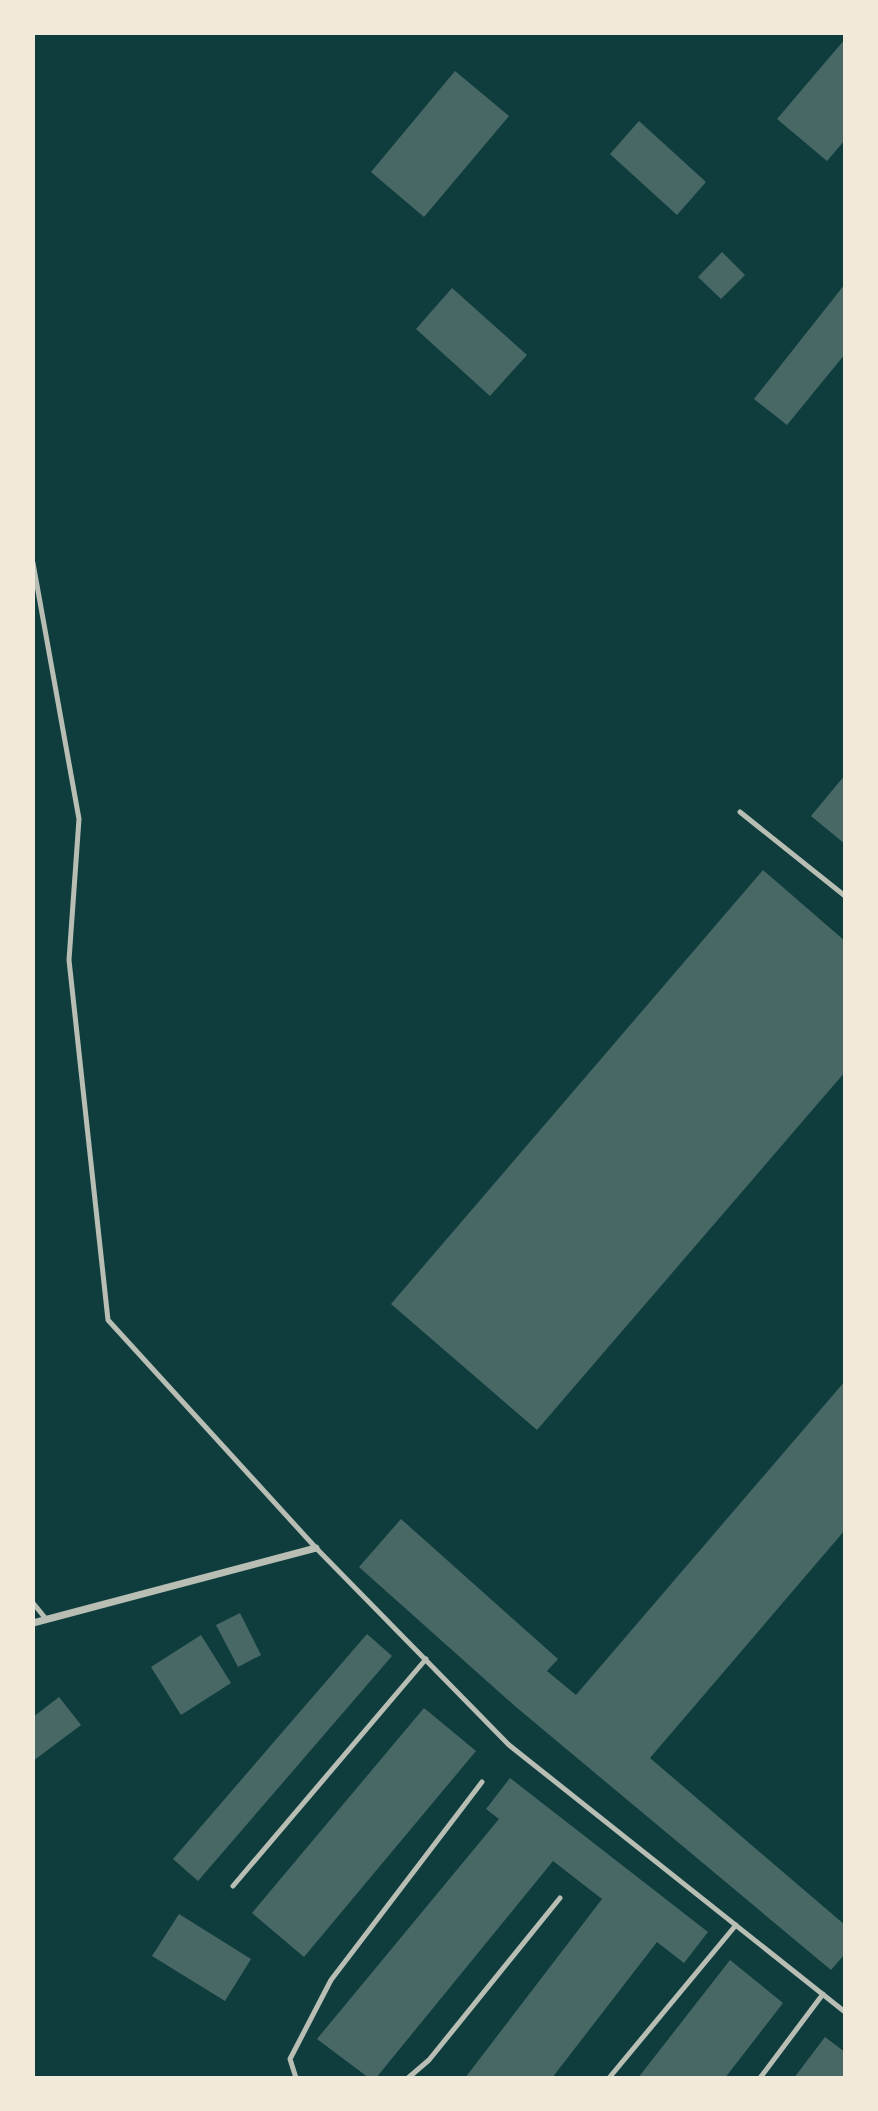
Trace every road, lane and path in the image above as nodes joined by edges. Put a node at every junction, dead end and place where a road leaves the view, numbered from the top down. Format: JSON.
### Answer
{"nodes":[{"id":1,"x":33,"y":563,"type":"edge"},
{"id":2,"x":740,"y":812,"type":"dead end"},
{"id":3,"x":845,"y":896,"type":"edge"},
{"id":4,"x":316,"y":1548,"type":"junction"},
{"id":5,"x":33,"y":1604,"type":"edge"},
{"id":6,"x":46,"y":1619,"type":"junction"},
{"id":7,"x":33,"y":1623,"type":"edge"},
{"id":8,"x":426,"y":1659,"type":"junction"},
{"id":9,"x":482,"y":1782,"type":"dead end"},
{"id":10,"x":233,"y":1886,"type":"dead end"},
{"id":11,"x":560,"y":1898,"type":"dead end"},
{"id":12,"x":736,"y":1925,"type":"junction"},
{"id":13,"x":823,"y":1994,"type":"junction"},
{"id":14,"x":845,"y":2012,"type":"edge"},
{"id":15,"x":296,"y":2078,"type":"edge"},
{"id":16,"x":408,"y":2078,"type":"edge"},
{"id":17,"x":609,"y":2078,"type":"edge"},
{"id":18,"x":760,"y":2078,"type":"edge"}],
"edges":[{"from":1,"to":4,"type":"lane"},
{"from":2,"to":3,"type":"lane"},
{"from":4,"to":6,"type":"street"},
{"from":4,"to":8,"type":"lane"},
{"from":5,"to":6,"type":"lane"},
{"from":6,"to":7,"type":"street"},
{"from":8,"to":10,"type":"lane"},
{"from":8,"to":12,"type":"lane"},
{"from":9,"to":15,"type":"lane"},
{"from":11,"to":16,"type":"lane"},
{"from":12,"to":13,"type":"lane"},
{"from":12,"to":17,"type":"lane"},
{"from":13,"to":14,"type":"lane"},
{"from":13,"to":18,"type":"lane"}]}
